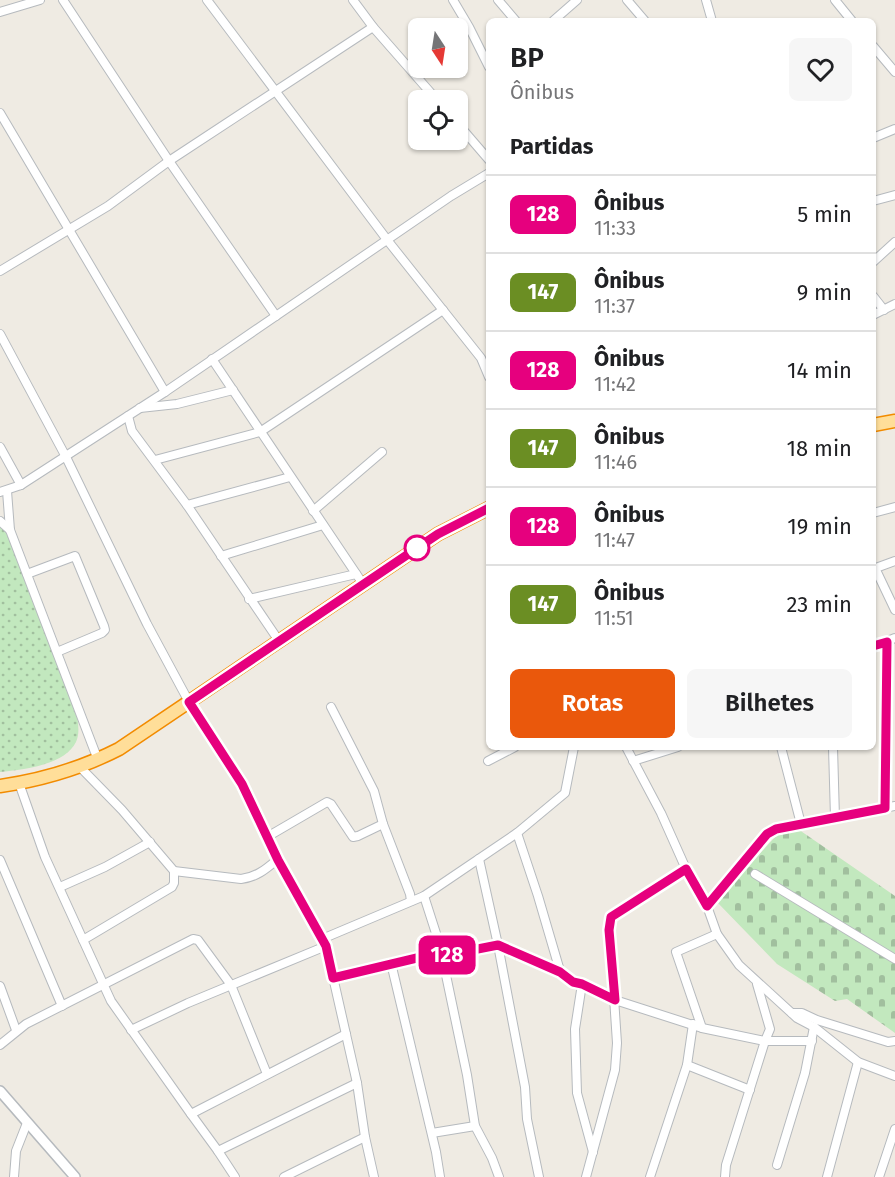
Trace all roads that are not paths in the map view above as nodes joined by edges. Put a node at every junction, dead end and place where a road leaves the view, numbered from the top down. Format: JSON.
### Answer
{"nodes":[{"id":1,"x":40,"y":0,"type":"edge"},
{"id":2,"x":63,"y":0,"type":"edge"},
{"id":3,"x":207,"y":0,"type":"edge"},
{"id":4,"x":353,"y":0,"type":"edge"},
{"id":5,"x":453,"y":0,"type":"edge"},
{"id":6,"x":498,"y":0,"type":"edge"},
{"id":7,"x":577,"y":0,"type":"edge"},
{"id":8,"x":627,"y":0,"type":"edge"},
{"id":9,"x":706,"y":0,"type":"edge"},
{"id":10,"x":835,"y":0,"type":"edge"},
{"id":11,"x":0,"y":12,"type":"edge"},
{"id":12,"x":513,"y":18,"type":"edge"},
{"id":13,"x":556,"y":18,"type":"edge"},
{"id":14,"x":642,"y":18,"type":"edge"},
{"id":15,"x":711,"y":18,"type":"edge"},
{"id":16,"x":850,"y":18,"type":"edge"},
{"id":17,"x":373,"y":27,"type":"junction"},
{"id":18,"x":876,"y":50,"type":"edge"},
{"id":19,"x":486,"y":61,"type":"edge"},
{"id":20,"x":895,"y":72,"type":"edge"},
{"id":21,"x":428,"y":90,"type":"edge"},
{"id":22,"x":275,"y":91,"type":"junction"},
{"id":23,"x":0,"y":113,"type":"edge"},
{"id":24,"x":895,"y":129,"type":"edge"},
{"id":25,"x":468,"y":136,"type":"edge"},
{"id":26,"x":876,"y":137,"type":"edge"},
{"id":27,"x":486,"y":157,"type":"edge"},
{"id":28,"x":168,"y":161,"type":"junction"},
{"id":29,"x":486,"y":175,"type":"edge"},
{"id":30,"x":895,"y":195,"type":"edge"},
{"id":31,"x":876,"y":200,"type":"edge"},
{"id":32,"x":68,"y":228,"type":"junction"},
{"id":33,"x":388,"y":241,"type":"junction"},
{"id":34,"x":895,"y":243,"type":"edge"},
{"id":35,"x":876,"y":259,"type":"edge"},
{"id":36,"x":0,"y":271,"type":"edge"},
{"id":37,"x":876,"y":300,"type":"edge"},
{"id":38,"x":895,"y":304,"type":"edge"},
{"id":39,"x":443,"y":310,"type":"junction"},
{"id":40,"x":884,"y":310,"type":"junction"},
{"id":41,"x":876,"y":314,"type":"edge"},
{"id":42,"x":276,"y":316,"type":"junction"},
{"id":43,"x":0,"y":334,"type":"edge"},
{"id":44,"x":485,"y":356,"type":"edge"},
{"id":45,"x":212,"y":359,"type":"junction"},
{"id":46,"x":233,"y":390,"type":"junction"},
{"id":47,"x":165,"y":392,"type":"junction"},
{"id":48,"x":140,"y":408,"type":"junction"},
{"id":49,"x":128,"y":416,"type":"junction"},
{"id":50,"x":895,"y":421,"type":"edge"},
{"id":51,"x":876,"y":424,"type":"edge"},
{"id":52,"x":113,"y":426,"type":"junction"},
{"id":53,"x":132,"y":431,"type":"junction"},
{"id":54,"x":260,"y":432,"type":"junction"},
{"id":55,"x":0,"y":447,"type":"edge"},
{"id":56,"x":382,"y":452,"type":"dead end"},
{"id":57,"x":66,"y":456,"type":"junction"},
{"id":58,"x":155,"y":460,"type":"junction"},
{"id":59,"x":290,"y":477,"type":"junction"},
{"id":60,"x":21,"y":484,"type":"junction"},
{"id":61,"x":3,"y":491,"type":"edge"},
{"id":62,"x":187,"y":505,"type":"junction"},
{"id":63,"x":895,"y":507,"type":"edge"},
{"id":64,"x":486,"y":510,"type":"edge"},
{"id":65,"x":313,"y":511,"type":"junction"},
{"id":66,"x":876,"y":512,"type":"edge"},
{"id":67,"x":0,"y":520,"type":"edge"},
{"id":68,"x":323,"y":525,"type":"junction"},
{"id":69,"x":10,"y":530,"type":"junction"},
{"id":70,"x":221,"y":556,"type":"junction"},
{"id":71,"x":895,"y":561,"type":"edge"},
{"id":72,"x":876,"y":567,"type":"edge"},
{"id":73,"x":876,"y":572,"type":"edge"},
{"id":74,"x":27,"y":574,"type":"junction"},
{"id":75,"x":359,"y":579,"type":"junction"},
{"id":76,"x":249,"y":599,"type":"junction"},
{"id":77,"x":895,"y":610,"type":"edge"},
{"id":78,"x":895,"y":638,"type":"edge"},
{"id":79,"x":279,"y":641,"type":"junction"},
{"id":80,"x":887,"y":642,"type":"junction"},
{"id":81,"x":876,"y":645,"type":"edge"},
{"id":82,"x":57,"y":652,"type":"junction"},
{"id":83,"x":189,"y":702,"type":"junction"},
{"id":84,"x":331,"y":707,"type":"dead end"},
{"id":85,"x":509,"y":750,"type":"edge"},
{"id":86,"x":573,"y":750,"type":"edge"},
{"id":87,"x":628,"y":750,"type":"edge"},
{"id":88,"x":668,"y":750,"type":"edge"},
{"id":89,"x":782,"y":750,"type":"edge"},
{"id":90,"x":833,"y":750,"type":"edge"},
{"id":91,"x":98,"y":760,"type":"junction"},
{"id":92,"x":488,"y":761,"type":"dead end"},
{"id":93,"x":633,"y":761,"type":"junction"},
{"id":94,"x":80,"y":767,"type":"junction"},
{"id":95,"x":19,"y":783,"type":"junction"},
{"id":96,"x":0,"y":786,"type":"edge"},
{"id":97,"x":895,"y":806,"type":"edge"},
{"id":98,"x":885,"y":808,"type":"junction"},
{"id":99,"x":835,"y":818,"type":"junction"},
{"id":100,"x":383,"y":824,"type":"junction"},
{"id":101,"x":801,"y":824,"type":"junction"},
{"id":102,"x":518,"y":833,"type":"junction"},
{"id":103,"x":267,"y":837,"type":"junction"},
{"id":104,"x":150,"y":842,"type":"junction"},
{"id":105,"x":478,"y":859,"type":"junction"},
{"id":106,"x":0,"y":860,"type":"edge"},
{"id":107,"x":278,"y":860,"type":"junction"},
{"id":108,"x":686,"y":869,"type":"junction"},
{"id":109,"x":174,"y":871,"type":"junction"},
{"id":110,"x":755,"y":874,"type":"dead end"},
{"id":111,"x":60,"y":887,"type":"junction"},
{"id":112,"x":424,"y":896,"type":"junction"},
{"id":113,"x":411,"y":901,"type":"junction"},
{"id":114,"x":707,"y":906,"type":"junction"},
{"id":115,"x":717,"y":934,"type":"junction"},
{"id":116,"x":83,"y":940,"type":"junction"},
{"id":117,"x":324,"y":942,"type":"junction"},
{"id":118,"x":498,"y":945,"type":"junction"},
{"id":119,"x":442,"y":954,"type":"junction"},
{"id":120,"x":895,"y":959,"type":"edge"},
{"id":121,"x":392,"y":963,"type":"junction"},
{"id":122,"x":560,"y":972,"type":"junction"},
{"id":123,"x":333,"y":978,"type":"junction"},
{"id":124,"x":756,"y":981,"type":"junction"},
{"id":125,"x":582,"y":984,"type":"junction"},
{"id":126,"x":102,"y":985,"type":"junction"},
{"id":127,"x":231,"y":985,"type":"junction"},
{"id":128,"x":0,"y":986,"type":"edge"},
{"id":129,"x":615,"y":1000,"type":"junction"},
{"id":130,"x":62,"y":1005,"type":"junction"},
{"id":131,"x":792,"y":1013,"type":"junction"},
{"id":132,"x":693,"y":1024,"type":"junction"},
{"id":133,"x":814,"y":1027,"type":"junction"},
{"id":134,"x":702,"y":1028,"type":"junction"},
{"id":135,"x":16,"y":1030,"type":"junction"},
{"id":136,"x":131,"y":1030,"type":"junction"},
{"id":137,"x":346,"y":1034,"type":"junction"},
{"id":138,"x":765,"y":1041,"type":"junction"},
{"id":139,"x":812,"y":1041,"type":"junction"},
{"id":140,"x":895,"y":1041,"type":"edge"},
{"id":141,"x":0,"y":1045,"type":"edge"},
{"id":142,"x":858,"y":1062,"type":"junction"},
{"id":143,"x":687,"y":1065,"type":"junction"},
{"id":144,"x":267,"y":1074,"type":"junction"},
{"id":145,"x":895,"y":1076,"type":"edge"},
{"id":146,"x":357,"y":1083,"type":"junction"},
{"id":147,"x":750,"y":1090,"type":"junction"},
{"id":148,"x":0,"y":1091,"type":"edge"},
{"id":149,"x":191,"y":1114,"type":"junction"},
{"id":150,"x":27,"y":1123,"type":"junction"},
{"id":151,"x":475,"y":1126,"type":"junction"},
{"id":152,"x":895,"y":1129,"type":"edge"},
{"id":153,"x":432,"y":1133,"type":"junction"},
{"id":154,"x":365,"y":1137,"type":"junction"},
{"id":155,"x":218,"y":1150,"type":"junction"},
{"id":156,"x":593,"y":1154,"type":"junction"},
{"id":157,"x":777,"y":1165,"type":"dead end"},
{"id":158,"x":14,"y":1177,"type":"edge"},
{"id":159,"x":75,"y":1177,"type":"edge"},
{"id":160,"x":235,"y":1177,"type":"edge"},
{"id":161,"x":284,"y":1177,"type":"edge"},
{"id":162,"x":374,"y":1177,"type":"edge"},
{"id":163,"x":440,"y":1177,"type":"edge"},
{"id":164,"x":499,"y":1177,"type":"edge"},
{"id":165,"x":539,"y":1177,"type":"edge"},
{"id":166,"x":586,"y":1177,"type":"edge"},
{"id":167,"x":650,"y":1177,"type":"edge"},
{"id":168,"x":725,"y":1177,"type":"edge"},
{"id":169,"x":827,"y":1177,"type":"edge"},
{"id":170,"x":879,"y":1177,"type":"edge"}],
"edges":[{"from":1,"to":11,"type":"street"},
{"from":2,"to":28,"type":"street"},
{"from":3,"to":22,"type":"street"},
{"from":4,"to":17,"type":"street"},
{"from":5,"to":19,"type":"street"},
{"from":6,"to":12,"type":"street"},
{"from":7,"to":13,"type":"street"},
{"from":8,"to":14,"type":"street"},
{"from":9,"to":15,"type":"street"},
{"from":10,"to":16,"type":"street"},
{"from":17,"to":21,"type":"street"},
{"from":17,"to":22,"type":"street"},
{"from":18,"to":20,"type":"street"},
{"from":22,"to":28,"type":"street"},
{"from":22,"to":33,"type":"street"},
{"from":23,"to":32,"type":"street"},
{"from":24,"to":26,"type":"street"},
{"from":25,"to":27,"type":"street"},
{"from":28,"to":32,"type":"street"},
{"from":28,"to":42,"type":"street"},
{"from":29,"to":33,"type":"street"},
{"from":30,"to":31,"type":"street"},
{"from":32,"to":36,"type":"street"},
{"from":32,"to":47,"type":"street"},
{"from":33,"to":39,"type":"street"},
{"from":33,"to":42,"type":"street"},
{"from":34,"to":35,"type":"street"},
{"from":37,"to":40,"type":"street"},
{"from":38,"to":40,"type":"street"},
{"from":39,"to":44,"type":"street"},
{"from":39,"to":54,"type":"street"},
{"from":40,"to":41,"type":"street"},
{"from":42,"to":45,"type":"street"},
{"from":43,"to":57,"type":"street"},
{"from":45,"to":46,"type":"street"},
{"from":45,"to":47,"type":"street"},
{"from":46,"to":48,"type":"street"},
{"from":46,"to":54,"type":"street"},
{"from":47,"to":48,"type":"street"},
{"from":48,"to":49,"type":"street"},
{"from":49,"to":52,"type":"street"},
{"from":49,"to":53,"type":"street"},
{"from":50,"to":51,"type":"highway"},
{"from":52,"to":53,"type":"street"},
{"from":52,"to":57,"type":"street"},
{"from":53,"to":58,"type":"street"},
{"from":54,"to":58,"type":"street"},
{"from":54,"to":59,"type":"street"},
{"from":55,"to":60,"type":"street"},
{"from":56,"to":65,"type":"street"},
{"from":57,"to":60,"type":"street"},
{"from":57,"to":83,"type":"street"},
{"from":58,"to":62,"type":"street"},
{"from":59,"to":62,"type":"street"},
{"from":59,"to":65,"type":"street"},
{"from":60,"to":61,"type":"street"},
{"from":61,"to":69,"type":"street"},
{"from":62,"to":70,"type":"street"},
{"from":63,"to":66,"type":"street"},
{"from":64,"to":75,"type":"highway"},
{"from":65,"to":68,"type":"street"},
{"from":67,"to":69,"type":"street"},
{"from":68,"to":70,"type":"street"},
{"from":68,"to":75,"type":"street"},
{"from":69,"to":74,"type":"street"},
{"from":70,"to":76,"type":"street"},
{"from":71,"to":72,"type":"street"},
{"from":73,"to":77,"type":"street"},
{"from":74,"to":82,"type":"street"},
{"from":74,"to":82,"type":"street"},
{"from":75,"to":76,"type":"street"},
{"from":75,"to":79,"type":"highway"},
{"from":76,"to":79,"type":"street"},
{"from":78,"to":80,"type":"street"},
{"from":79,"to":83,"type":"highway"},
{"from":80,"to":81,"type":"street"},
{"from":80,"to":98,"type":"street"},
{"from":82,"to":91,"type":"street"},
{"from":83,"to":91,"type":"highway"},
{"from":83,"to":103,"type":"street"},
{"from":84,"to":100,"type":"street"},
{"from":85,"to":92,"type":"street"},
{"from":86,"to":102,"type":"street"},
{"from":87,"to":93,"type":"street"},
{"from":88,"to":93,"type":"street"},
{"from":89,"to":101,"type":"street"},
{"from":90,"to":99,"type":"street"},
{"from":91,"to":94,"type":"highway"},
{"from":93,"to":108,"type":"street"},
{"from":94,"to":95,"type":"highway"},
{"from":94,"to":104,"type":"street"},
{"from":95,"to":96,"type":"highway"},
{"from":95,"to":111,"type":"street"},
{"from":97,"to":98,"type":"street"},
{"from":98,"to":99,"type":"street"},
{"from":99,"to":101,"type":"street"},
{"from":100,"to":103,"type":"street"},
{"from":100,"to":113,"type":"street"},
{"from":101,"to":114,"type":"street"},
{"from":102,"to":105,"type":"street"},
{"from":102,"to":122,"type":"street"},
{"from":103,"to":107,"type":"street"},
{"from":104,"to":109,"type":"street"},
{"from":104,"to":111,"type":"street"},
{"from":105,"to":112,"type":"street"},
{"from":105,"to":118,"type":"street"},
{"from":106,"to":130,"type":"street"},
{"from":107,"to":109,"type":"street"},
{"from":107,"to":117,"type":"street"},
{"from":108,"to":114,"type":"street"},
{"from":108,"to":129,"type":"street"},
{"from":109,"to":116,"type":"street"},
{"from":110,"to":120,"type":"street"},
{"from":111,"to":116,"type":"street"},
{"from":112,"to":113,"type":"street"},
{"from":112,"to":119,"type":"street"},
{"from":113,"to":117,"type":"street"},
{"from":114,"to":115,"type":"street"},
{"from":115,"to":124,"type":"street"},
{"from":115,"to":134,"type":"street"},
{"from":116,"to":126,"type":"street"},
{"from":117,"to":123,"type":"street"},
{"from":117,"to":127,"type":"street"},
{"from":118,"to":119,"type":"street"},
{"from":118,"to":122,"type":"street"},
{"from":118,"to":165,"type":"street"},
{"from":119,"to":121,"type":"street"},
{"from":119,"to":151,"type":"street"},
{"from":121,"to":123,"type":"street"},
{"from":121,"to":153,"type":"street"},
{"from":122,"to":125,"type":"street"},
{"from":123,"to":137,"type":"street"},
{"from":124,"to":131,"type":"street"},
{"from":124,"to":138,"type":"street"},
{"from":125,"to":129,"type":"street"},
{"from":125,"to":156,"type":"street"},
{"from":126,"to":127,"type":"street"},
{"from":126,"to":130,"type":"street"},
{"from":126,"to":136,"type":"street"},
{"from":127,"to":136,"type":"street"},
{"from":127,"to":144,"type":"street"},
{"from":128,"to":135,"type":"street"},
{"from":129,"to":132,"type":"street"},
{"from":129,"to":156,"type":"street"},
{"from":130,"to":135,"type":"street"},
{"from":131,"to":133,"type":"street"},
{"from":131,"to":140,"type":"street"},
{"from":132,"to":134,"type":"street"},
{"from":132,"to":143,"type":"street"},
{"from":133,"to":139,"type":"street"},
{"from":133,"to":142,"type":"street"},
{"from":134,"to":138,"type":"street"},
{"from":135,"to":141,"type":"street"},
{"from":136,"to":149,"type":"street"},
{"from":137,"to":144,"type":"street"},
{"from":137,"to":146,"type":"street"},
{"from":138,"to":139,"type":"street"},
{"from":138,"to":147,"type":"street"},
{"from":139,"to":157,"type":"street"},
{"from":142,"to":145,"type":"street"},
{"from":142,"to":169,"type":"street"},
{"from":143,"to":147,"type":"street"},
{"from":143,"to":167,"type":"street"},
{"from":144,"to":149,"type":"street"},
{"from":146,"to":154,"type":"street"},
{"from":146,"to":155,"type":"street"},
{"from":147,"to":168,"type":"street"},
{"from":148,"to":150,"type":"street"},
{"from":149,"to":155,"type":"street"},
{"from":150,"to":158,"type":"street"},
{"from":150,"to":159,"type":"street"},
{"from":151,"to":153,"type":"street"},
{"from":151,"to":164,"type":"street"},
{"from":152,"to":170,"type":"street"},
{"from":153,"to":163,"type":"street"},
{"from":154,"to":161,"type":"street"},
{"from":154,"to":162,"type":"street"},
{"from":155,"to":160,"type":"street"},
{"from":156,"to":166,"type":"street"}]}
